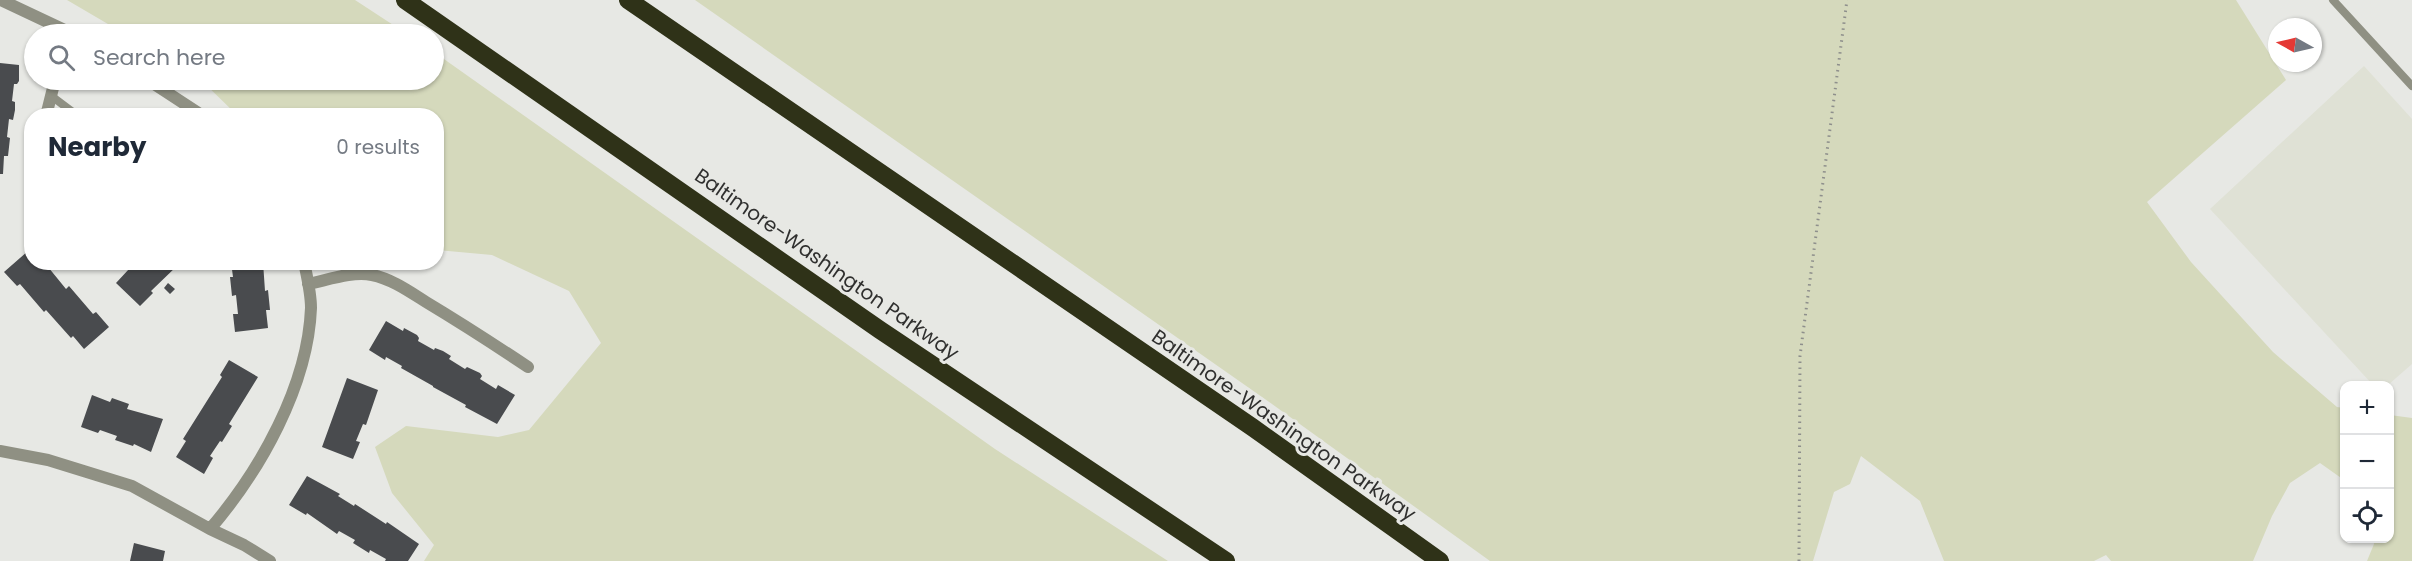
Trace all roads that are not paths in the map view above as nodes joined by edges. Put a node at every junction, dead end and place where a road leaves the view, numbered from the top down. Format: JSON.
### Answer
{"nodes":[{"id":1,"x":1,"y":0,"type":"edge"},
{"id":2,"x":405,"y":0,"type":"edge"},
{"id":3,"x":628,"y":0,"type":"edge"},
{"id":4,"x":2333,"y":0,"type":"edge"},
{"id":5,"x":52,"y":24,"type":"edge"},
{"id":6,"x":440,"y":24,"type":"edge"},
{"id":7,"x":444,"y":27,"type":"edge"},
{"id":8,"x":2412,"y":86,"type":"edge"},
{"id":9,"x":52,"y":90,"type":"edge"},
{"id":10,"x":163,"y":90,"type":"edge"},
{"id":11,"x":50,"y":95,"type":"junction"},
{"id":12,"x":48,"y":108,"type":"edge"},
{"id":13,"x":67,"y":108,"type":"edge"},
{"id":14,"x":191,"y":108,"type":"edge"},
{"id":15,"x":305,"y":270,"type":"edge"},
{"id":16,"x":308,"y":284,"type":"junction"},
{"id":17,"x":528,"y":367,"type":"dead end"},
{"id":18,"x":0,"y":451,"type":"edge"},
{"id":19,"x":210,"y":529,"type":"junction"},
{"id":20,"x":270,"y":561,"type":"edge"},
{"id":21,"x":1226,"y":561,"type":"edge"},
{"id":22,"x":1440,"y":561,"type":"edge"}],
"edges":[{"from":1,"to":5,"type":"street"},
{"from":2,"to":6,"type":"highway","name":"Baltimore-Washington Parkway"},
{"from":3,"to":22,"type":"highway","name":"Baltimore-Washington Parkway"},
{"from":4,"to":8,"type":"lane"},
{"from":7,"to":21,"type":"highway","name":"Baltimore-Washington Parkway"},
{"from":9,"to":11,"type":"street"},
{"from":10,"to":14,"type":"street"},
{"from":11,"to":12,"type":"street"},
{"from":11,"to":13,"type":"lane"},
{"from":15,"to":16,"type":"street"},
{"from":16,"to":17,"type":"street"},
{"from":16,"to":19,"type":"street"},
{"from":18,"to":19,"type":"street"},
{"from":19,"to":20,"type":"street"}]}
